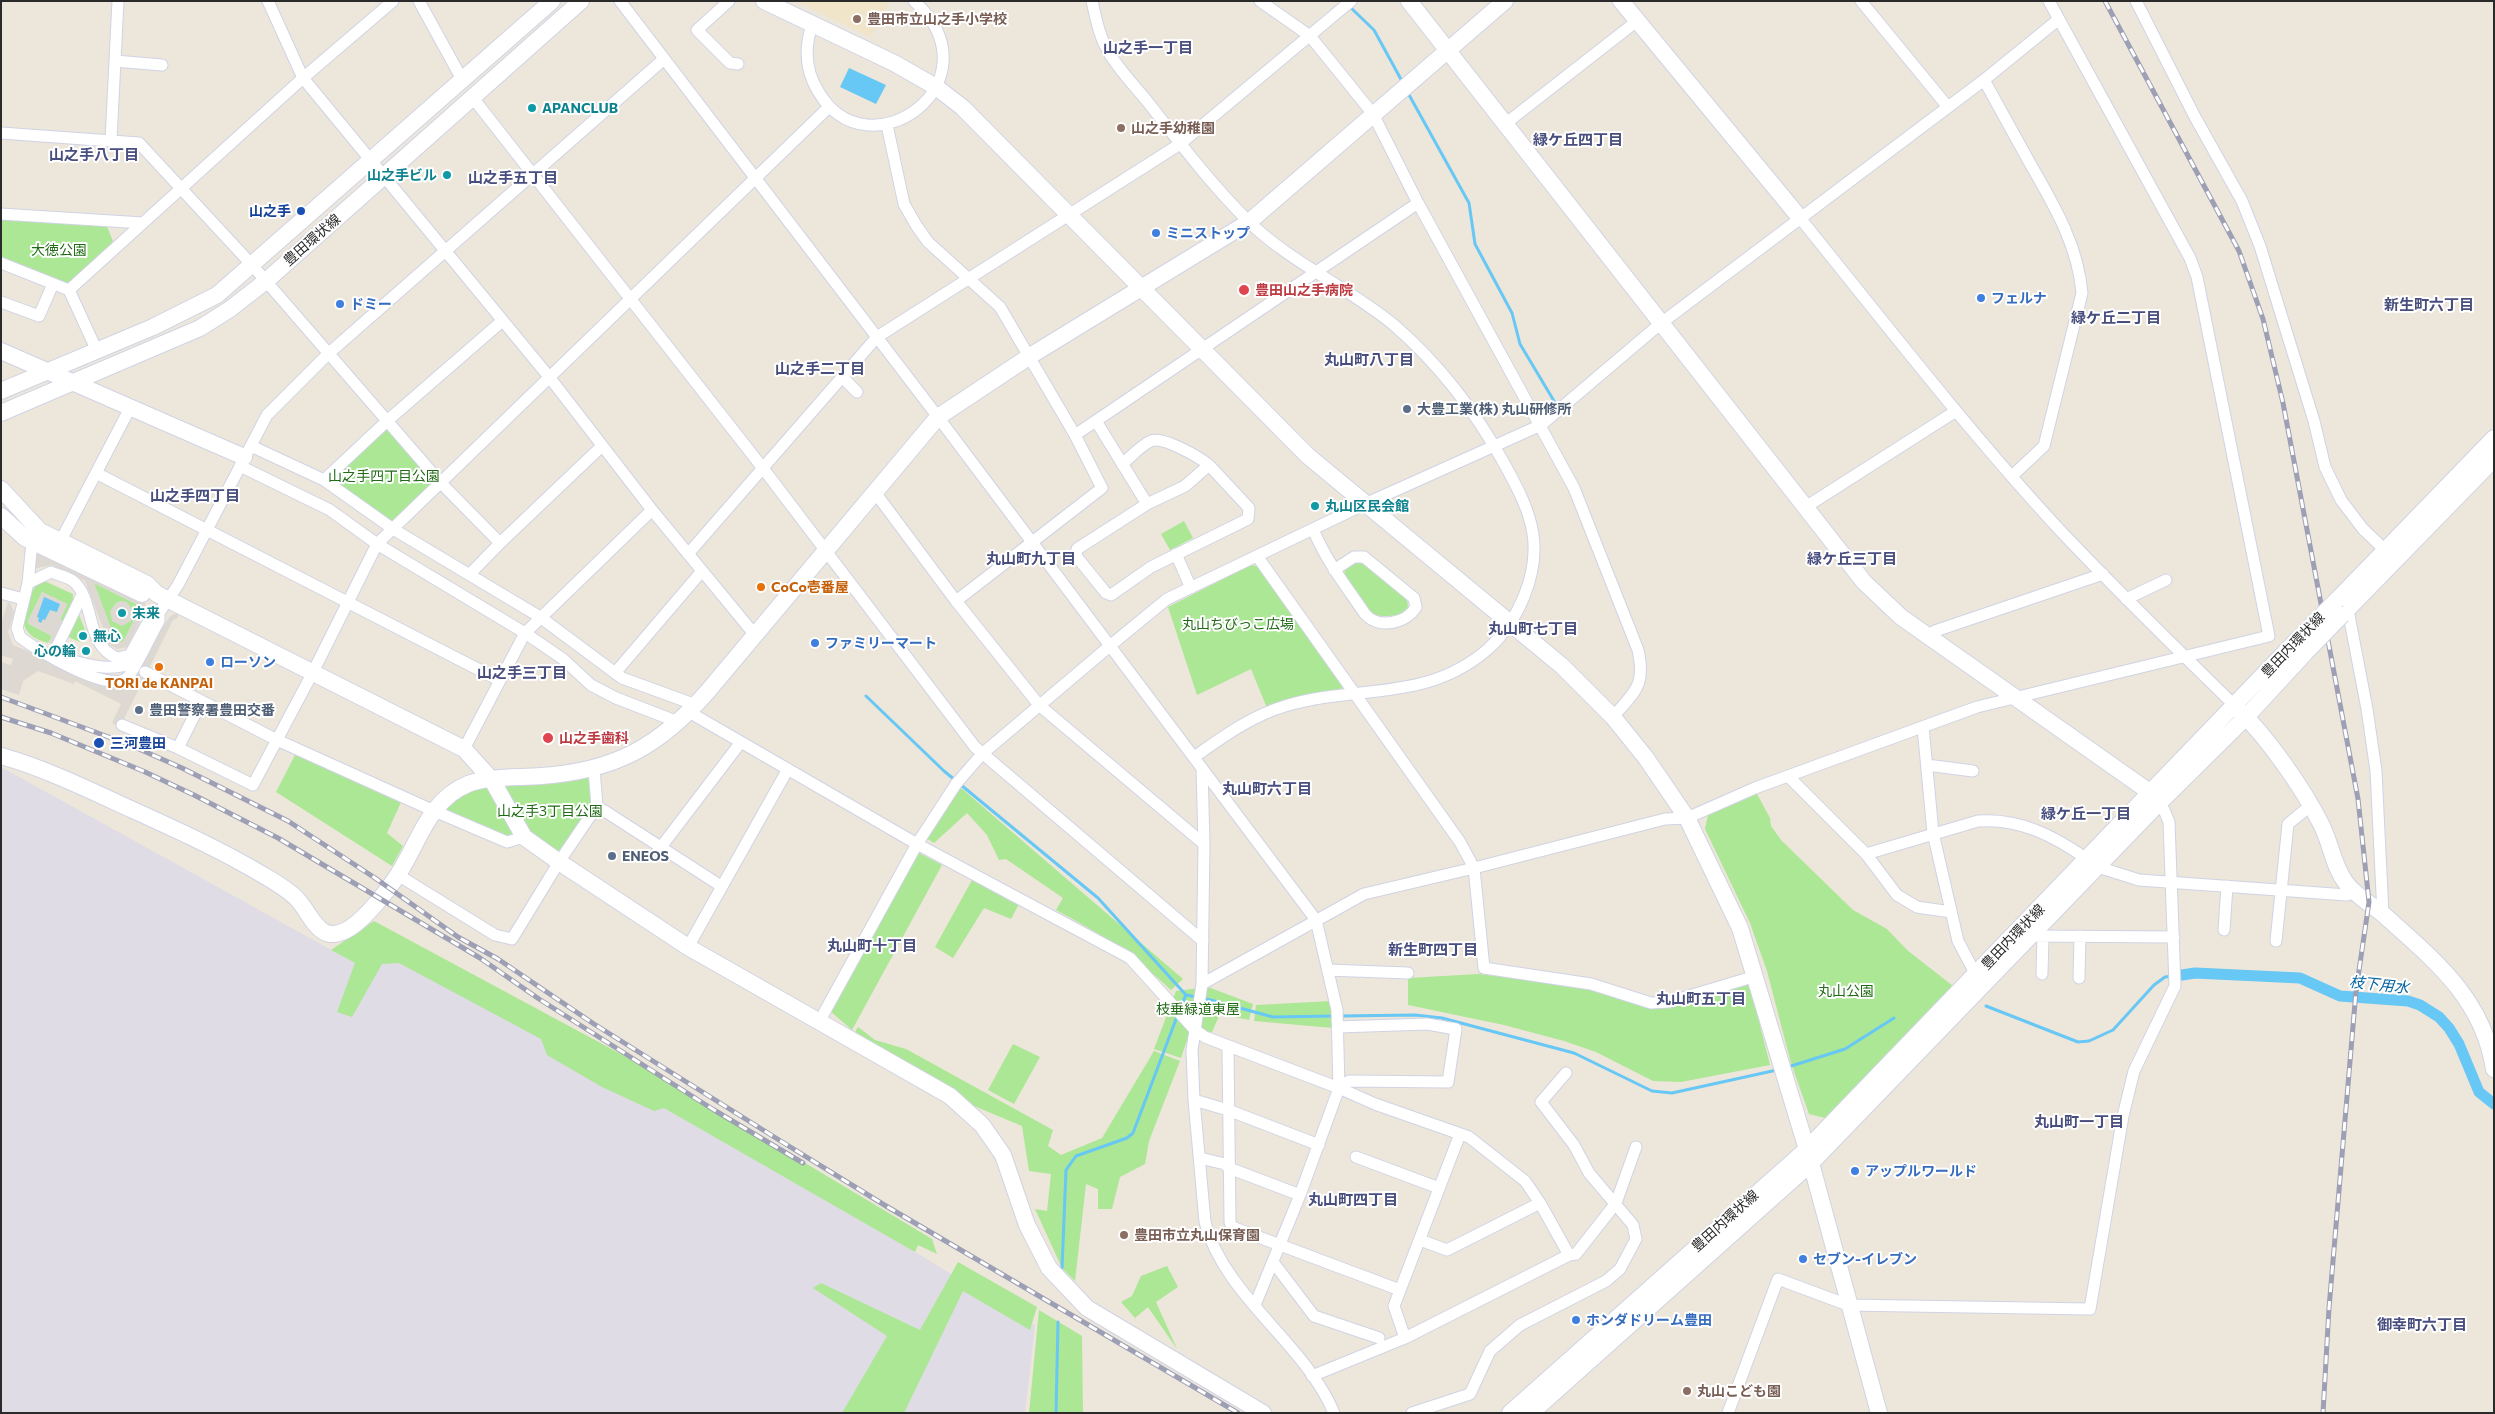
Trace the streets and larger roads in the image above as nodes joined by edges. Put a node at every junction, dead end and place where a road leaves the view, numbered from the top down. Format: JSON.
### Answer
{"nodes":[{"id":1,"x":118,"y":1,"type":"edge"},
{"id":2,"x":268,"y":1,"type":"edge"},
{"id":3,"x":393,"y":1,"type":"edge"},
{"id":4,"x":419,"y":1,"type":"edge"},
{"id":5,"x":552,"y":1,"type":"edge"},
{"id":6,"x":581,"y":1,"type":"edge"},
{"id":7,"x":620,"y":1,"type":"edge"},
{"id":8,"x":729,"y":1,"type":"edge"},
{"id":9,"x":764,"y":1,"type":"edge"},
{"id":10,"x":914,"y":1,"type":"edge"},
{"id":11,"x":1092,"y":1,"type":"edge"},
{"id":12,"x":1260,"y":1,"type":"edge"},
{"id":13,"x":1351,"y":1,"type":"edge"},
{"id":14,"x":1409,"y":1,"type":"edge"},
{"id":15,"x":1505,"y":1,"type":"edge"},
{"id":16,"x":1620,"y":1,"type":"edge"},
{"id":17,"x":1861,"y":1,"type":"edge"},
{"id":18,"x":2049,"y":1,"type":"edge"},
{"id":19,"x":2136,"y":1,"type":"edge"},
{"id":20,"x":2059,"y":19,"type":"junction"},
{"id":21,"x":1637,"y":21,"type":"junction"},
{"id":22,"x":812,"y":25,"type":"junction"},
{"id":23,"x":1310,"y":36,"type":"junction"},
{"id":24,"x":1448,"y":50,"type":"junction"},
{"id":25,"x":664,"y":59,"type":"junction"},
{"id":26,"x":115,"y":61,"type":"junction"},
{"id":27,"x":738,"y":64,"type":"dead end"},
{"id":28,"x":162,"y":65,"type":"dead end"},
{"id":29,"x":303,"y":78,"type":"junction"},
{"id":30,"x":1984,"y":80,"type":"junction"},
{"id":31,"x":463,"y":82,"type":"junction"},
{"id":32,"x":936,"y":87,"type":"junction"},
{"id":33,"x":472,"y":98,"type":"junction"},
{"id":34,"x":829,"y":107,"type":"junction"},
{"id":35,"x":1948,"y":107,"type":"junction"},
{"id":36,"x":1373,"y":114,"type":"junction"},
{"id":37,"x":1505,"y":124,"type":"junction"},
{"id":38,"x":887,"y":125,"type":"junction"},
{"id":39,"x":1,"y":134,"type":"edge"},
{"id":40,"x":111,"y":140,"type":"junction"},
{"id":41,"x":1180,"y":144,"type":"junction"},
{"id":42,"x":371,"y":161,"type":"junction"},
{"id":43,"x":532,"y":174,"type":"junction"},
{"id":44,"x":383,"y":177,"type":"junction"},
{"id":45,"x":756,"y":178,"type":"junction"},
{"id":46,"x":181,"y":188,"type":"junction"},
{"id":47,"x":1418,"y":203,"type":"junction"},
{"id":48,"x":1,"y":214,"type":"edge"},
{"id":49,"x":1069,"y":215,"type":"junction"},
{"id":50,"x":1800,"y":218,"type":"junction"},
{"id":51,"x":1249,"y":222,"type":"junction"},
{"id":52,"x":143,"y":223,"type":"junction"},
{"id":53,"x":446,"y":251,"type":"junction"},
{"id":54,"x":1,"y":263,"type":"edge"},
{"id":55,"x":252,"y":265,"type":"junction"},
{"id":56,"x":1316,"y":274,"type":"junction"},
{"id":57,"x":969,"y":279,"type":"junction"},
{"id":58,"x":266,"y":281,"type":"junction"},
{"id":59,"x":53,"y":284,"type":"junction"},
{"id":60,"x":1142,"y":287,"type":"junction"},
{"id":61,"x":69,"y":290,"type":"junction"},
{"id":62,"x":1,"y":302,"type":"edge"},
{"id":63,"x":630,"y":302,"type":"junction"},
{"id":64,"x":502,"y":322,"type":"junction"},
{"id":65,"x":1660,"y":324,"type":"junction"},
{"id":66,"x":877,"y":337,"type":"junction"},
{"id":67,"x":1203,"y":348,"type":"junction"},
{"id":68,"x":97,"y":350,"type":"junction"},
{"id":69,"x":1,"y":351,"type":"edge"},
{"id":70,"x":328,"y":354,"type":"junction"},
{"id":71,"x":1030,"y":356,"type":"junction"},
{"id":72,"x":49,"y":372,"type":"junction"},
{"id":73,"x":842,"y":377,"type":"junction"},
{"id":74,"x":550,"y":378,"type":"junction"},
{"id":75,"x":73,"y":383,"type":"junction"},
{"id":76,"x":1,"y":391,"type":"edge"},
{"id":77,"x":857,"y":392,"type":"dead end"},
{"id":78,"x":130,"y":408,"type":"junction"},
{"id":79,"x":1956,"y":411,"type":"junction"},
{"id":80,"x":1,"y":413,"type":"edge"},
{"id":81,"x":938,"y":417,"type":"junction"},
{"id":82,"x":387,"y":421,"type":"junction"},
{"id":83,"x":1096,"y":421,"type":"junction"},
{"id":84,"x":1541,"y":425,"type":"junction"},
{"id":85,"x":1075,"y":435,"type":"junction"},
{"id":86,"x":2494,"y":438,"type":"edge"},
{"id":87,"x":1494,"y":445,"type":"junction"},
{"id":88,"x":602,"y":446,"type":"junction"},
{"id":89,"x":245,"y":456,"type":"junction"},
{"id":90,"x":2494,"y":459,"type":"edge"},
{"id":91,"x":1122,"y":464,"type":"junction"},
{"id":92,"x":1209,"y":465,"type":"junction"},
{"id":93,"x":762,"y":467,"type":"junction"},
{"id":94,"x":96,"y":474,"type":"junction"},
{"id":95,"x":2012,"y":476,"type":"junction"},
{"id":96,"x":324,"y":480,"type":"junction"},
{"id":97,"x":441,"y":483,"type":"junction"},
{"id":98,"x":1,"y":489,"type":"edge"},
{"id":99,"x":874,"y":492,"type":"junction"},
{"id":100,"x":1147,"y":504,"type":"junction"},
{"id":101,"x":1365,"y":504,"type":"junction"},
{"id":102,"x":1804,"y":508,"type":"junction"},
{"id":103,"x":652,"y":510,"type":"junction"},
{"id":104,"x":1,"y":516,"type":"edge"},
{"id":105,"x":393,"y":528,"type":"junction"},
{"id":106,"x":1313,"y":529,"type":"junction"},
{"id":107,"x":206,"y":531,"type":"junction"},
{"id":108,"x":61,"y":540,"type":"junction"},
{"id":109,"x":1032,"y":541,"type":"junction"},
{"id":110,"x":32,"y":542,"type":"junction"},
{"id":111,"x":500,"y":543,"type":"junction"},
{"id":112,"x":377,"y":544,"type":"junction"},
{"id":113,"x":826,"y":550,"type":"junction"},
{"id":114,"x":2385,"y":550,"type":"junction"},
{"id":115,"x":688,"y":554,"type":"junction"},
{"id":116,"x":1176,"y":554,"type":"junction"},
{"id":117,"x":1257,"y":556,"type":"junction"},
{"id":118,"x":1334,"y":570,"type":"junction"},
{"id":119,"x":702,"y":571,"type":"junction"},
{"id":120,"x":470,"y":574,"type":"junction"},
{"id":121,"x":2103,"y":574,"type":"junction"},
{"id":122,"x":2166,"y":580,"type":"dead end"},
{"id":123,"x":28,"y":583,"type":"junction"},
{"id":124,"x":1191,"y":588,"type":"junction"},
{"id":125,"x":1,"y":593,"type":"edge"},
{"id":126,"x":82,"y":595,"type":"junction"},
{"id":127,"x":163,"y":597,"type":"junction"},
{"id":128,"x":23,"y":599,"type":"junction"},
{"id":129,"x":2126,"y":599,"type":"junction"},
{"id":130,"x":956,"y":601,"type":"junction"},
{"id":131,"x":348,"y":602,"type":"junction"},
{"id":132,"x":2342,"y":608,"type":"junction"},
{"id":133,"x":159,"y":613,"type":"junction"},
{"id":134,"x":540,"y":617,"type":"junction"},
{"id":135,"x":1510,"y":623,"type":"junction"},
{"id":136,"x":525,"y":633,"type":"junction"},
{"id":137,"x":755,"y":635,"type":"junction"},
{"id":138,"x":1927,"y":636,"type":"junction"},
{"id":139,"x":1111,"y":645,"type":"junction"},
{"id":140,"x":39,"y":649,"type":"junction"},
{"id":141,"x":53,"y":655,"type":"junction"},
{"id":142,"x":2186,"y":658,"type":"junction"},
{"id":143,"x":137,"y":660,"type":"junction"},
{"id":144,"x":145,"y":672,"type":"dead end"},
{"id":145,"x":313,"y":672,"type":"junction"},
{"id":146,"x":615,"y":674,"type":"junction"},
{"id":147,"x":500,"y":680,"type":"junction"},
{"id":148,"x":1356,"y":694,"type":"junction"},
{"id":149,"x":2015,"y":697,"type":"junction"},
{"id":150,"x":201,"y":702,"type":"junction"},
{"id":151,"x":1038,"y":705,"type":"junction"},
{"id":152,"x":2241,"y":712,"type":"junction"},
{"id":153,"x":688,"y":713,"type":"junction"},
{"id":154,"x":1613,"y":717,"type":"junction"},
{"id":155,"x":122,"y":725,"type":"dead end"},
{"id":156,"x":1923,"y":727,"type":"junction"},
{"id":157,"x":277,"y":740,"type":"junction"},
{"id":158,"x":741,"y":742,"type":"junction"},
{"id":159,"x":178,"y":748,"type":"junction"},
{"id":160,"x":464,"y":749,"type":"junction"},
{"id":161,"x":982,"y":754,"type":"junction"},
{"id":162,"x":1,"y":756,"type":"edge"},
{"id":163,"x":1194,"y":757,"type":"junction"},
{"id":164,"x":1927,"y":766,"type":"junction"},
{"id":165,"x":1202,"y":768,"type":"junction"},
{"id":166,"x":594,"y":769,"type":"junction"},
{"id":167,"x":788,"y":769,"type":"junction"},
{"id":168,"x":1973,"y":771,"type":"dead end"},
{"id":169,"x":1788,"y":776,"type":"junction"},
{"id":170,"x":492,"y":780,"type":"junction"},
{"id":171,"x":2154,"y":799,"type":"junction"},
{"id":172,"x":597,"y":806,"type":"junction"},
{"id":173,"x":2310,"y":806,"type":"junction"},
{"id":174,"x":432,"y":810,"type":"junction"},
{"id":175,"x":1687,"y":818,"type":"junction"},
{"id":176,"x":1933,"y":833,"type":"junction"},
{"id":177,"x":524,"y":837,"type":"junction"},
{"id":178,"x":917,"y":844,"type":"junction"},
{"id":179,"x":1204,"y":844,"type":"junction"},
{"id":180,"x":660,"y":847,"type":"junction"},
{"id":181,"x":1866,"y":854,"type":"junction"},
{"id":182,"x":559,"y":862,"type":"junction"},
{"id":183,"x":2092,"y":863,"type":"junction"},
{"id":184,"x":1474,"y":868,"type":"junction"},
{"id":185,"x":398,"y":875,"type":"junction"},
{"id":186,"x":2172,"y":882,"type":"junction"},
{"id":187,"x":721,"y":886,"type":"junction"},
{"id":188,"x":2226,"y":886,"type":"junction"},
{"id":189,"x":2281,"y":890,"type":"junction"},
{"id":190,"x":2354,"y":892,"type":"junction"},
{"id":191,"x":1950,"y":912,"type":"junction"},
{"id":192,"x":2383,"y":914,"type":"junction"},
{"id":193,"x":1316,"y":920,"type":"junction"},
{"id":194,"x":2224,"y":930,"type":"dead end"},
{"id":195,"x":2038,"y":936,"type":"junction"},
{"id":196,"x":2080,"y":936,"type":"junction"},
{"id":197,"x":2174,"y":937,"type":"junction"},
{"id":198,"x":2276,"y":941,"type":"dead end"},
{"id":199,"x":1203,"y":942,"type":"junction"},
{"id":200,"x":688,"y":947,"type":"junction"},
{"id":201,"x":1328,"y":970,"type":"junction"},
{"id":202,"x":1408,"y":973,"type":"dead end"},
{"id":203,"x":2042,"y":974,"type":"dead end"},
{"id":204,"x":1976,"y":975,"type":"junction"},
{"id":205,"x":1756,"y":976,"type":"junction"},
{"id":206,"x":2079,"y":978,"type":"dead end"},
{"id":207,"x":1201,"y":986,"type":"junction"},
{"id":208,"x":819,"y":1022,"type":"junction"},
{"id":209,"x":1338,"y":1024,"type":"junction"},
{"id":210,"x":1195,"y":1030,"type":"junction"},
{"id":211,"x":1228,"y":1046,"type":"junction"},
{"id":212,"x":2494,"y":1069,"type":"edge"},
{"id":213,"x":1566,"y":1073,"type":"dead end"},
{"id":214,"x":1339,"y":1088,"type":"junction"},
{"id":215,"x":1194,"y":1100,"type":"junction"},
{"id":216,"x":1228,"y":1110,"type":"junction"},
{"id":217,"x":1460,"y":1134,"type":"junction"},
{"id":218,"x":1319,"y":1145,"type":"junction"},
{"id":219,"x":1636,"y":1147,"type":"dead end"},
{"id":220,"x":1808,"y":1156,"type":"junction"},
{"id":221,"x":1356,"y":1157,"type":"dead end"},
{"id":222,"x":1200,"y":1158,"type":"junction"},
{"id":223,"x":1229,"y":1168,"type":"junction"},
{"id":224,"x":1439,"y":1188,"type":"junction"},
{"id":225,"x":1300,"y":1195,"type":"junction"},
{"id":226,"x":1540,"y":1203,"type":"junction"},
{"id":227,"x":1616,"y":1203,"type":"junction"},
{"id":228,"x":1420,"y":1240,"type":"junction"},
{"id":229,"x":1280,"y":1245,"type":"junction"},
{"id":230,"x":1569,"y":1255,"type":"junction"},
{"id":231,"x":1273,"y":1262,"type":"junction"},
{"id":232,"x":1400,"y":1290,"type":"junction"},
{"id":233,"x":1256,"y":1305,"type":"junction"},
{"id":234,"x":1848,"y":1305,"type":"junction"},
{"id":235,"x":1379,"y":1338,"type":"dead end"},
{"id":236,"x":1405,"y":1338,"type":"junction"},
{"id":237,"x":1312,"y":1376,"type":"junction"},
{"id":238,"x":1263,"y":1413,"type":"edge"},
{"id":239,"x":1334,"y":1413,"type":"edge"},
{"id":240,"x":1412,"y":1413,"type":"edge"},
{"id":241,"x":1510,"y":1413,"type":"edge"},
{"id":242,"x":1531,"y":1413,"type":"edge"},
{"id":243,"x":1728,"y":1413,"type":"edge"},
{"id":244,"x":1879,"y":1413,"type":"edge"}],
"edges":[{"from":1,"to":26,"type":"street"},
{"from":2,"to":29,"type":"street"},
{"from":3,"to":29,"type":"street"},
{"from":4,"to":31,"type":"street"},
{"from":5,"to":31,"type":"street","name":"豊田環状線"},
{"from":6,"to":33,"type":"street","name":"豊田環状線"},
{"from":7,"to":25,"type":"street"},
{"from":8,"to":27,"type":"street"},
{"from":9,"to":22,"type":"street"},
{"from":10,"to":32,"type":"street"},
{"from":11,"to":41,"type":"street"},
{"from":12,"to":23,"type":"street"},
{"from":13,"to":23,"type":"street"},
{"from":14,"to":24,"type":"street"},
{"from":15,"to":24,"type":"street"},
{"from":16,"to":21,"type":"street"},
{"from":17,"to":35,"type":"street"},
{"from":18,"to":20,"type":"street"},
{"from":19,"to":114,"type":"street"},
{"from":20,"to":30,"type":"street"},
{"from":20,"to":142,"type":"street"},
{"from":21,"to":37,"type":"street"},
{"from":21,"to":50,"type":"street"},
{"from":22,"to":32,"type":"street"},
{"from":22,"to":34,"type":"street"},
{"from":23,"to":36,"type":"street"},
{"from":23,"to":41,"type":"street"},
{"from":24,"to":36,"type":"street"},
{"from":24,"to":37,"type":"street"},
{"from":25,"to":43,"type":"street"},
{"from":25,"to":45,"type":"street"},
{"from":26,"to":28,"type":"street"},
{"from":26,"to":40,"type":"street"},
{"from":29,"to":42,"type":"street"},
{"from":29,"to":46,"type":"street"},
{"from":30,"to":35,"type":"street"},
{"from":30,"to":95,"type":"street"},
{"from":31,"to":42,"type":"street","name":"豊田環状線"},
{"from":32,"to":38,"type":"street"},
{"from":32,"to":49,"type":"street"},
{"from":33,"to":43,"type":"street"},
{"from":33,"to":44,"type":"street","name":"豊田環状線"},
{"from":34,"to":38,"type":"street"},
{"from":34,"to":45,"type":"street"},
{"from":35,"to":50,"type":"street"},
{"from":36,"to":47,"type":"street"},
{"from":36,"to":51,"type":"street"},
{"from":37,"to":65,"type":"street"},
{"from":38,"to":57,"type":"street"},
{"from":39,"to":40,"type":"street"},
{"from":40,"to":46,"type":"street"},
{"from":41,"to":49,"type":"street"},
{"from":41,"to":51,"type":"street"},
{"from":42,"to":44,"type":"street"},
{"from":42,"to":55,"type":"street","name":"豊田環状線"},
{"from":43,"to":53,"type":"street"},
{"from":43,"to":63,"type":"street"},
{"from":44,"to":53,"type":"street"},
{"from":44,"to":58,"type":"street","name":"豊田環状線"},
{"from":45,"to":63,"type":"street"},
{"from":45,"to":66,"type":"street"},
{"from":46,"to":52,"type":"street"},
{"from":46,"to":55,"type":"street"},
{"from":47,"to":56,"type":"street"},
{"from":47,"to":84,"type":"street"},
{"from":48,"to":52,"type":"street"},
{"from":49,"to":57,"type":"street"},
{"from":49,"to":60,"type":"street"},
{"from":50,"to":65,"type":"street"},
{"from":50,"to":79,"type":"street"},
{"from":51,"to":56,"type":"street"},
{"from":51,"to":60,"type":"street"},
{"from":52,"to":61,"type":"street"},
{"from":53,"to":64,"type":"street"},
{"from":53,"to":70,"type":"street"},
{"from":54,"to":59,"type":"street"},
{"from":55,"to":58,"type":"street"},
{"from":55,"to":68,"type":"street","name":"豊田環状線"},
{"from":56,"to":67,"type":"street"},
{"from":56,"to":87,"type":"street"},
{"from":57,"to":66,"type":"street"},
{"from":57,"to":71,"type":"street"},
{"from":58,"to":70,"type":"street"},
{"from":58,"to":75,"type":"street","name":"豊田環状線"},
{"from":59,"to":61,"type":"street"},
{"from":59,"to":62,"type":"street"},
{"from":60,"to":67,"type":"street"},
{"from":60,"to":71,"type":"street"},
{"from":61,"to":68,"type":"street"},
{"from":63,"to":74,"type":"street"},
{"from":63,"to":93,"type":"street"},
{"from":64,"to":74,"type":"street"},
{"from":64,"to":82,"type":"street"},
{"from":65,"to":84,"type":"street"},
{"from":65,"to":102,"type":"street"},
{"from":66,"to":73,"type":"street"},
{"from":66,"to":81,"type":"street"},
{"from":67,"to":83,"type":"street"},
{"from":67,"to":101,"type":"street"},
{"from":68,"to":72,"type":"street","name":"豊田環状線"},
{"from":69,"to":72,"type":"street"},
{"from":70,"to":82,"type":"street"},
{"from":70,"to":89,"type":"street"},
{"from":71,"to":81,"type":"street"},
{"from":71,"to":85,"type":"street"},
{"from":72,"to":75,"type":"street"},
{"from":72,"to":76,"type":"street","name":"豊田環状線"},
{"from":73,"to":77,"type":"street"},
{"from":73,"to":93,"type":"street"},
{"from":74,"to":88,"type":"street"},
{"from":74,"to":97,"type":"street"},
{"from":75,"to":78,"type":"street"},
{"from":75,"to":80,"type":"street","name":"豊田環状線"},
{"from":78,"to":89,"type":"street"},
{"from":78,"to":94,"type":"street"},
{"from":79,"to":95,"type":"street"},
{"from":79,"to":102,"type":"street"},
{"from":81,"to":99,"type":"street"},
{"from":81,"to":109,"type":"street"},
{"from":82,"to":96,"type":"street"},
{"from":82,"to":97,"type":"street"},
{"from":83,"to":85,"type":"street"},
{"from":83,"to":91,"type":"street"},
{"from":84,"to":87,"type":"street"},
{"from":84,"to":154,"type":"street"},
{"from":85,"to":109,"type":"street"},
{"from":86,"to":114,"type":"street","name":"豊田内環状線"},
{"from":87,"to":101,"type":"street"},
{"from":87,"to":135,"type":"street"},
{"from":88,"to":103,"type":"street"},
{"from":88,"to":111,"type":"street"},
{"from":89,"to":96,"type":"street"},
{"from":89,"to":107,"type":"street"},
{"from":89,"to":112,"type":"street"},
{"from":90,"to":132,"type":"street","name":"豊田内環状線"},
{"from":91,"to":92,"type":"street"},
{"from":91,"to":100,"type":"street"},
{"from":92,"to":100,"type":"street"},
{"from":92,"to":116,"type":"street"},
{"from":93,"to":113,"type":"street"},
{"from":93,"to":115,"type":"street"},
{"from":94,"to":107,"type":"street"},
{"from":94,"to":108,"type":"street"},
{"from":95,"to":121,"type":"street"},
{"from":96,"to":105,"type":"street"},
{"from":97,"to":105,"type":"street"},
{"from":97,"to":111,"type":"street"},
{"from":98,"to":108,"type":"street"},
{"from":99,"to":113,"type":"street"},
{"from":99,"to":130,"type":"street"},
{"from":100,"to":116,"type":"street"},
{"from":101,"to":106,"type":"street"},
{"from":101,"to":135,"type":"street"},
{"from":102,"to":138,"type":"street"},
{"from":103,"to":115,"type":"street"},
{"from":103,"to":134,"type":"street"},
{"from":104,"to":110,"type":"street"},
{"from":105,"to":112,"type":"street"},
{"from":105,"to":120,"type":"street"},
{"from":106,"to":117,"type":"street"},
{"from":106,"to":118,"type":"street"},
{"from":107,"to":127,"type":"street"},
{"from":107,"to":131,"type":"street"},
{"from":108,"to":127,"type":"street"},
{"from":109,"to":130,"type":"street"},
{"from":109,"to":139,"type":"street"},
{"from":110,"to":123,"type":"street"},
{"from":110,"to":127,"type":"street"},
{"from":111,"to":120,"type":"street"},
{"from":112,"to":131,"type":"street"},
{"from":112,"to":136,"type":"street"},
{"from":113,"to":137,"type":"street"},
{"from":113,"to":161,"type":"street"},
{"from":114,"to":132,"type":"street","name":"豊田内環状線"},
{"from":115,"to":119,"type":"street"},
{"from":116,"to":124,"type":"street"},
{"from":117,"to":124,"type":"street"},
{"from":117,"to":148,"type":"street"},
{"from":118,"to":118,"type":"street"},
{"from":119,"to":137,"type":"street"},
{"from":119,"to":146,"type":"street"},
{"from":120,"to":134,"type":"street"},
{"from":121,"to":129,"type":"street"},
{"from":121,"to":138,"type":"street"},
{"from":122,"to":129,"type":"street"},
{"from":123,"to":126,"type":"street"},
{"from":123,"to":128,"type":"street"},
{"from":124,"to":139,"type":"street"},
{"from":125,"to":128,"type":"street"},
{"from":126,"to":133,"type":"street"},
{"from":126,"to":141,"type":"street"},
{"from":127,"to":133,"type":"street"},
{"from":127,"to":145,"type":"street"},
{"from":128,"to":140,"type":"street"},
{"from":129,"to":142,"type":"street"},
{"from":130,"to":151,"type":"street"},
{"from":131,"to":145,"type":"street"},
{"from":131,"to":147,"type":"street"},
{"from":132,"to":152,"type":"street","name":"豊田内環状線","bridge":true},
{"from":132,"to":192,"type":"street"},
{"from":133,"to":143,"type":"street"},
{"from":134,"to":136,"type":"street"},
{"from":134,"to":146,"type":"street"},
{"from":135,"to":148,"type":"street"},
{"from":135,"to":154,"type":"street"},
{"from":136,"to":147,"type":"street"},
{"from":136,"to":153,"type":"street"},
{"from":137,"to":153,"type":"street"},
{"from":138,"to":149,"type":"street"},
{"from":139,"to":151,"type":"street"},
{"from":139,"to":163,"type":"street"},
{"from":140,"to":141,"type":"street"},
{"from":140,"to":143,"type":"street"},
{"from":141,"to":143,"type":"street"},
{"from":142,"to":149,"type":"street"},
{"from":142,"to":152,"type":"street"},
{"from":144,"to":150,"type":"street"},
{"from":145,"to":157,"type":"street"},
{"from":145,"to":160,"type":"street"},
{"from":146,"to":153,"type":"street"},
{"from":147,"to":160,"type":"street"},
{"from":148,"to":163,"type":"street"},
{"from":148,"to":184,"type":"street"},
{"from":149,"to":156,"type":"street"},
{"from":149,"to":171,"type":"street"},
{"from":150,"to":157,"type":"street"},
{"from":150,"to":159,"type":"street"},
{"from":151,"to":161,"type":"street"},
{"from":151,"to":179,"type":"street"},
{"from":152,"to":171,"type":"street","name":"豊田内環状線"},
{"from":152,"to":173,"type":"street"},
{"from":153,"to":158,"type":"street"},
{"from":153,"to":166,"type":"street"},
{"from":154,"to":175,"type":"street"},
{"from":155,"to":159,"type":"street"},
{"from":156,"to":164,"type":"street"},
{"from":156,"to":169,"type":"street"},
{"from":157,"to":159,"type":"street"},
{"from":157,"to":174,"type":"street"},
{"from":158,"to":167,"type":"street"},
{"from":158,"to":180,"type":"street"},
{"from":160,"to":170,"type":"street"},
{"from":161,"to":178,"type":"street"},
{"from":161,"to":199,"type":"street"},
{"from":162,"to":185,"type":"street"},
{"from":163,"to":165,"type":"street"},
{"from":164,"to":168,"type":"street"},
{"from":164,"to":176,"type":"street"},
{"from":165,"to":179,"type":"street"},
{"from":165,"to":193,"type":"street"},
{"from":166,"to":170,"type":"street"},
{"from":166,"to":172,"type":"street"},
{"from":167,"to":178,"type":"street"},
{"from":167,"to":187,"type":"street"},
{"from":169,"to":175,"type":"street"},
{"from":169,"to":181,"type":"street"},
{"from":170,"to":174,"type":"street"},
{"from":170,"to":177,"type":"street"},
{"from":171,"to":183,"type":"street","name":"豊田内環状線"},
{"from":171,"to":186,"type":"street"},
{"from":172,"to":180,"type":"street"},
{"from":172,"to":182,"type":"street"},
{"from":173,"to":189,"type":"street"},
{"from":173,"to":190,"type":"street"},
{"from":174,"to":177,"type":"street"},
{"from":174,"to":185,"type":"street"},
{"from":175,"to":184,"type":"street"},
{"from":175,"to":205,"type":"street"},
{"from":176,"to":181,"type":"street"},
{"from":176,"to":183,"type":"street"},
{"from":176,"to":191,"type":"street"},
{"from":177,"to":182,"type":"street"},
{"from":178,"to":208,"type":"street"},
{"from":178,"to":210,"type":"street"},
{"from":179,"to":199,"type":"street"},
{"from":180,"to":187,"type":"street"},
{"from":181,"to":191,"type":"street"},
{"from":182,"to":185,"type":"street"},
{"from":182,"to":200,"type":"street"},
{"from":183,"to":186,"type":"street"},
{"from":183,"to":195,"type":"street","name":"豊田内環状線"},
{"from":183,"to":204,"type":"street","name":"豊田内環状線"},
{"from":184,"to":193,"type":"street"},
{"from":184,"to":205,"type":"street"},
{"from":186,"to":188,"type":"street"},
{"from":186,"to":197,"type":"street"},
{"from":187,"to":200,"type":"street"},
{"from":188,"to":189,"type":"street"},
{"from":188,"to":194,"type":"street"},
{"from":189,"to":190,"type":"street"},
{"from":189,"to":198,"type":"street"},
{"from":190,"to":192,"type":"street"},
{"from":191,"to":204,"type":"street"},
{"from":192,"to":212,"type":"street"},
{"from":193,"to":201,"type":"street"},
{"from":193,"to":207,"type":"street"},
{"from":195,"to":196,"type":"street"},
{"from":195,"to":203,"type":"street"},
{"from":195,"to":220,"type":"street","name":"豊田内環状線"},
{"from":196,"to":197,"type":"street"},
{"from":196,"to":206,"type":"street"},
{"from":197,"to":234,"type":"street"},
{"from":199,"to":207,"type":"street"},
{"from":200,"to":208,"type":"street"},
{"from":201,"to":202,"type":"street"},
{"from":201,"to":209,"type":"street"},
{"from":204,"to":220,"type":"street","name":"豊田内環状線"},
{"from":205,"to":220,"type":"street"},
{"from":207,"to":210,"type":"street"},
{"from":208,"to":238,"type":"street"},
{"from":209,"to":214,"type":"street"},
{"from":209,"to":214,"type":"street"},
{"from":210,"to":211,"type":"street"},
{"from":210,"to":215,"type":"street"},
{"from":211,"to":214,"type":"street"},
{"from":211,"to":216,"type":"street"},
{"from":213,"to":227,"type":"street"},
{"from":214,"to":217,"type":"street"},
{"from":214,"to":218,"type":"street"},
{"from":215,"to":216,"type":"street"},
{"from":215,"to":222,"type":"street"},
{"from":216,"to":218,"type":"street"},
{"from":216,"to":223,"type":"street"},
{"from":217,"to":224,"type":"street"},
{"from":217,"to":226,"type":"street"},
{"from":218,"to":225,"type":"street"},
{"from":219,"to":227,"type":"street"},
{"from":220,"to":234,"type":"street"},
{"from":220,"to":241,"type":"street","name":"豊田内環状線"},
{"from":220,"to":242,"type":"street","name":"豊田内環状線"},
{"from":221,"to":224,"type":"street"},
{"from":222,"to":223,"type":"street"},
{"from":222,"to":233,"type":"street"},
{"from":223,"to":225,"type":"street"},
{"from":223,"to":229,"type":"street"},
{"from":224,"to":228,"type":"street"},
{"from":225,"to":229,"type":"street"},
{"from":226,"to":228,"type":"street"},
{"from":226,"to":230,"type":"street"},
{"from":227,"to":230,"type":"street"},
{"from":227,"to":240,"type":"street"},
{"from":228,"to":232,"type":"street"},
{"from":229,"to":231,"type":"street"},
{"from":229,"to":232,"type":"street"},
{"from":230,"to":236,"type":"street"},
{"from":231,"to":233,"type":"street"},
{"from":231,"to":235,"type":"street"},
{"from":232,"to":236,"type":"street"},
{"from":233,"to":237,"type":"street"},
{"from":234,"to":243,"type":"street"},
{"from":234,"to":244,"type":"street"},
{"from":236,"to":237,"type":"street"},
{"from":237,"to":239,"type":"street"}]}
